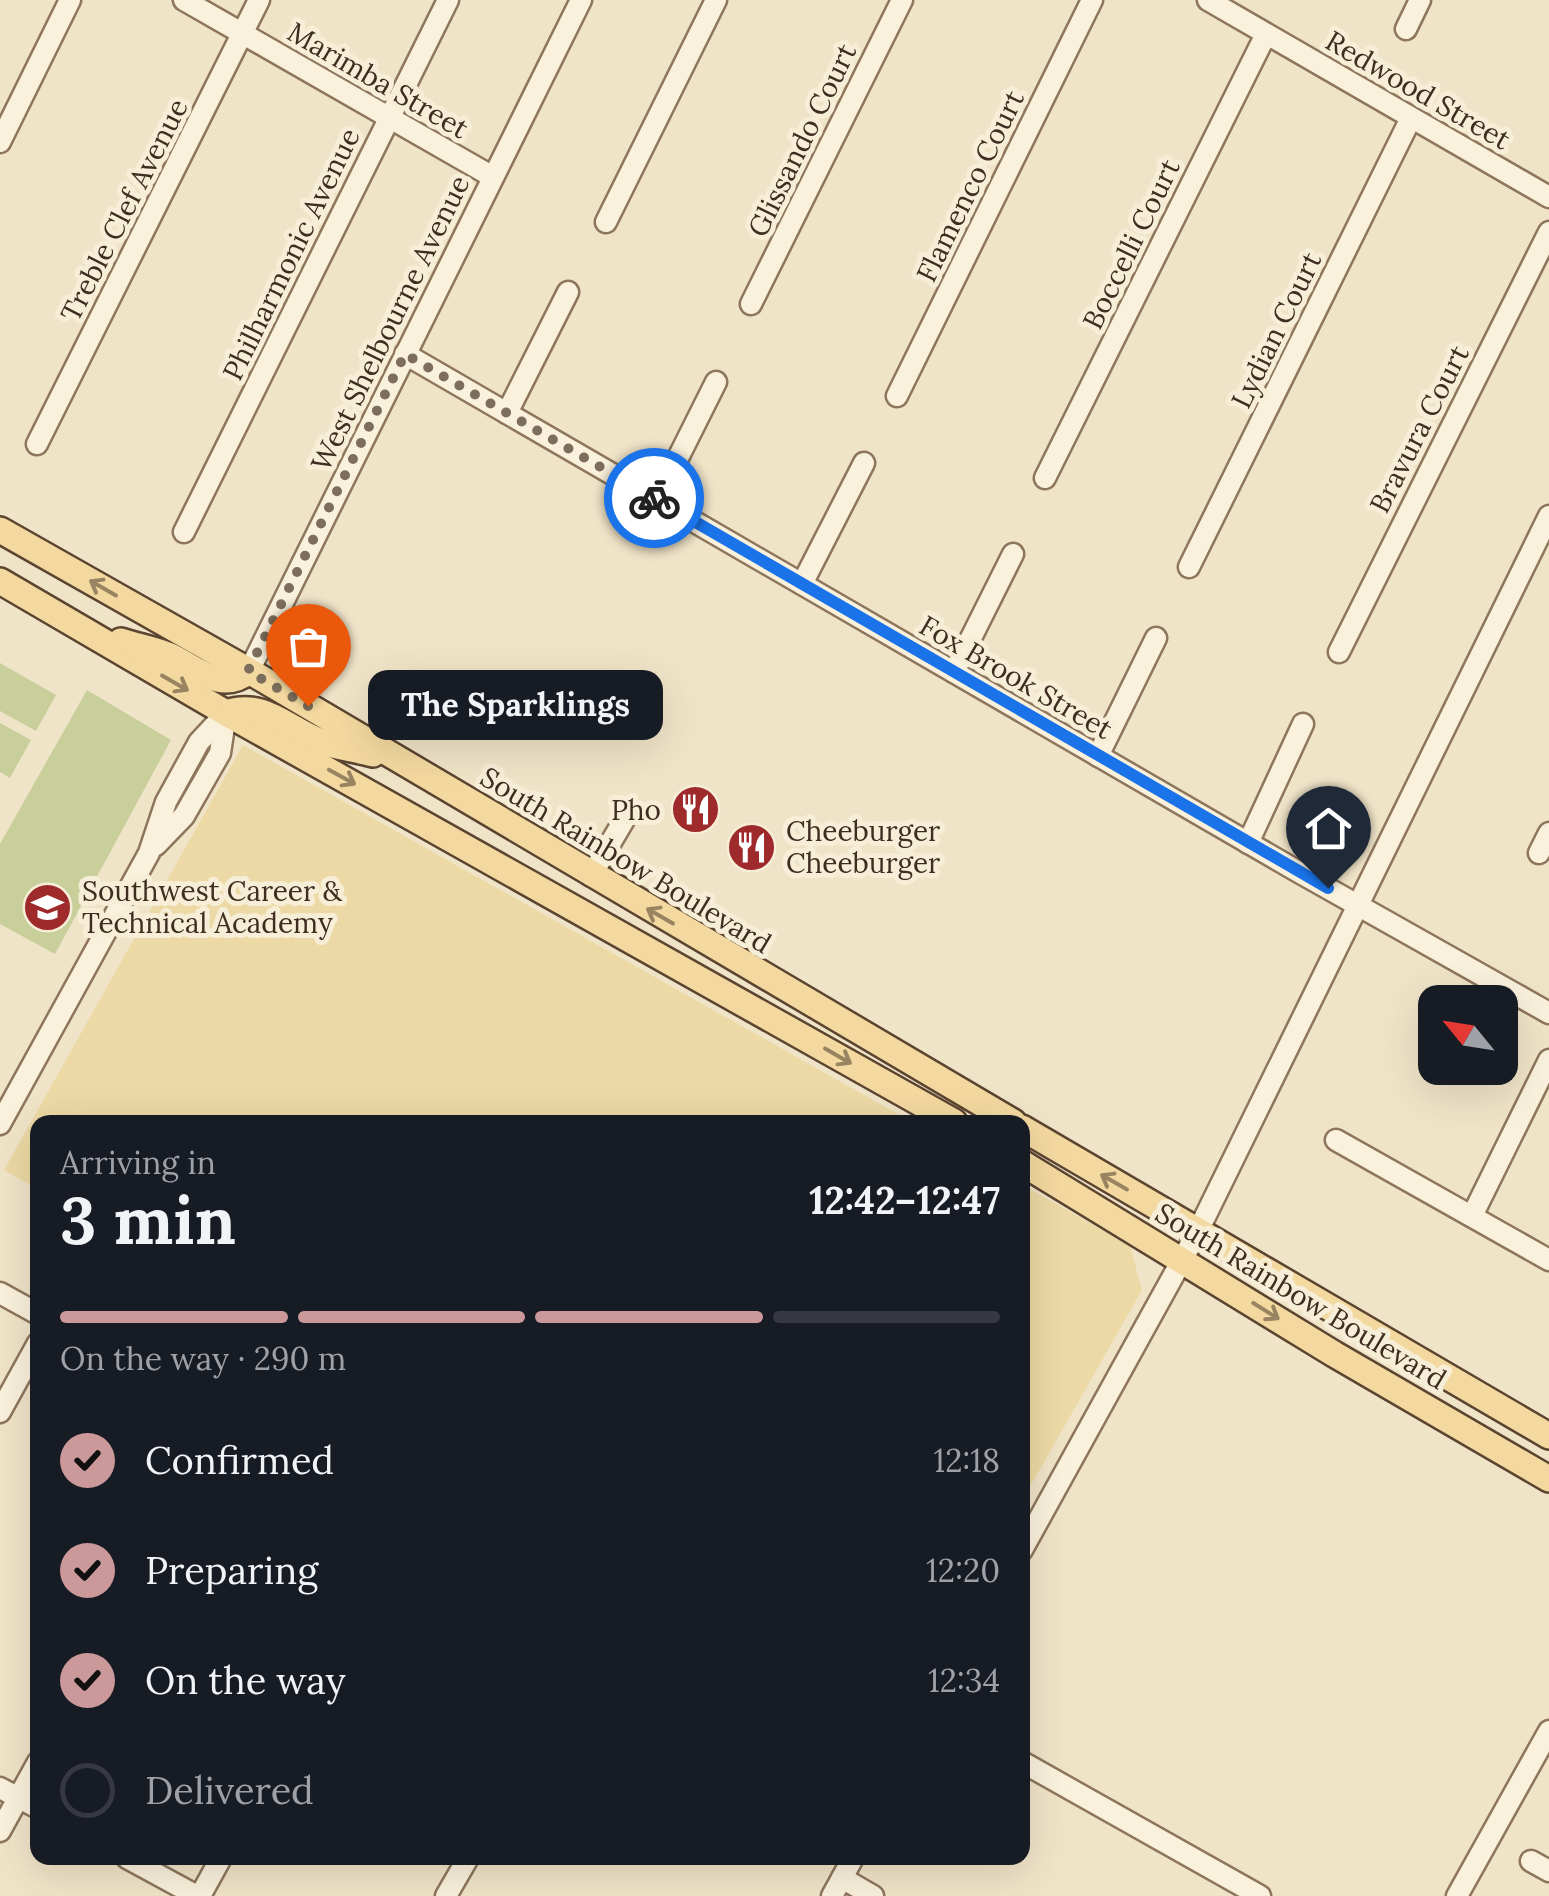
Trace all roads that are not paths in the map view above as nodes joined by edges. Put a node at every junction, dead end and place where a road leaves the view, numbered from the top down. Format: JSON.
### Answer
{"nodes":[{"id":1,"x":70,"y":0,"type":"edge"},
{"id":2,"x":184,"y":0,"type":"edge"},
{"id":3,"x":259,"y":0,"type":"edge"},
{"id":4,"x":448,"y":0,"type":"edge"},
{"id":5,"x":581,"y":0,"type":"edge"},
{"id":6,"x":716,"y":0,"type":"edge"},
{"id":7,"x":902,"y":0,"type":"edge"},
{"id":8,"x":1092,"y":0,"type":"edge"},
{"id":9,"x":1208,"y":0,"type":"edge"},
{"id":10,"x":1420,"y":0,"type":"edge"},
{"id":11,"x":1406,"y":28,"type":"dead end"},
{"id":12,"x":242,"y":34,"type":"junction"},
{"id":13,"x":1266,"y":34,"type":"junction"},
{"id":14,"x":1411,"y":118,"type":"junction"},
{"id":15,"x":389,"y":119,"type":"junction"},
{"id":16,"x":0,"y":142,"type":"edge"},
{"id":17,"x":493,"y":178,"type":"junction"},
{"id":18,"x":1549,"y":197,"type":"edge"},
{"id":19,"x":606,"y":222,"type":"dead end"},
{"id":20,"x":1549,"y":232,"type":"edge"},
{"id":21,"x":568,"y":292,"type":"dead end"},
{"id":22,"x":751,"y":304,"type":"dead end"},
{"id":23,"x":405,"y":354,"type":"junction"},
{"id":24,"x":716,"y":382,"type":"dead end"},
{"id":25,"x":897,"y":396,"type":"dead end"},
{"id":26,"x":507,"y":414,"type":"junction"},
{"id":27,"x":38,"y":444,"type":"dead end"},
{"id":28,"x":864,"y":462,"type":"dead end"},
{"id":29,"x":1045,"y":478,"type":"dead end"},
{"id":30,"x":657,"y":500,"type":"junction"},
{"id":31,"x":1549,"y":516,"type":"edge"},
{"id":32,"x":0,"y":530,"type":"edge"},
{"id":33,"x":184,"y":532,"type":"dead end"},
{"id":34,"x":1013,"y":554,"type":"dead end"},
{"id":35,"x":1189,"y":568,"type":"dead end"},
{"id":36,"x":0,"y":581,"type":"edge"},
{"id":37,"x":802,"y":584,"type":"junction"},
{"id":38,"x":82,"y":630,"type":"junction"},
{"id":39,"x":1156,"y":638,"type":"dead end"},
{"id":40,"x":1338,"y":652,"type":"dead end"},
{"id":41,"x":248,"y":671,"type":"junction"},
{"id":42,"x":954,"y":672,"type":"junction"},
{"id":43,"x":226,"y":713,"type":"junction"},
{"id":44,"x":1303,"y":724,"type":"dead end"},
{"id":45,"x":1098,"y":756,"type":"junction"},
{"id":46,"x":397,"y":759,"type":"junction"},
{"id":47,"x":624,"y":820,"type":"dead end"},
{"id":48,"x":1248,"y":843,"type":"junction"},
{"id":49,"x":592,"y":876,"type":"junction"},
{"id":50,"x":544,"y":889,"type":"junction"},
{"id":51,"x":1358,"y":904,"type":"junction"},
{"id":52,"x":712,"y":947,"type":"junction"},
{"id":53,"x":726,"y":992,"type":"junction"},
{"id":54,"x":1549,"y":1013,"type":"edge"},
{"id":55,"x":871,"y":1040,"type":"junction"},
{"id":56,"x":1549,"y":1060,"type":"edge"},
{"id":57,"x":942,"y":1115,"type":"edge"},
{"id":58,"x":1001,"y":1115,"type":"edge"},
{"id":59,"x":0,"y":1124,"type":"edge"},
{"id":60,"x":1030,"y":1133,"type":"edge"},
{"id":61,"x":1336,"y":1140,"type":"dead end"},
{"id":62,"x":1030,"y":1167,"type":"edge"},
{"id":63,"x":1473,"y":1214,"type":"junction"},
{"id":64,"x":1198,"y":1232,"type":"junction"},
{"id":65,"x":1183,"y":1258,"type":"junction"},
{"id":66,"x":1549,"y":1260,"type":"edge"},
{"id":67,"x":0,"y":1293,"type":"edge"},
{"id":68,"x":30,"y":1310,"type":"edge"},
{"id":69,"x":30,"y":1358,"type":"edge"},
{"id":70,"x":0,"y":1412,"type":"edge"},
{"id":71,"x":1549,"y":1436,"type":"edge"},
{"id":72,"x":1514,"y":1458,"type":"junction"},
{"id":73,"x":1549,"y":1462,"type":"edge"},
{"id":74,"x":1549,"y":1478,"type":"edge"},
{"id":75,"x":1030,"y":1535,"type":"edge"},
{"id":76,"x":1549,"y":1731,"type":"edge"},
{"id":77,"x":1030,"y":1767,"type":"edge"},
{"id":78,"x":30,"y":1771,"type":"edge"},
{"id":79,"x":9,"y":1793,"type":"edge"},
{"id":80,"x":0,"y":1830,"type":"edge"},
{"id":81,"x":140,"y":1865,"type":"edge"},
{"id":82,"x":217,"y":1865,"type":"edge"},
{"id":83,"x":464,"y":1865,"type":"edge"},
{"id":84,"x":849,"y":1865,"type":"edge"},
{"id":85,"x":837,"y":1887,"type":"edge"},
{"id":86,"x":198,"y":1896,"type":"edge"},
{"id":87,"x":446,"y":1896,"type":"edge"},
{"id":88,"x":872,"y":1896,"type":"edge"},
{"id":89,"x":1260,"y":1896,"type":"edge"},
{"id":90,"x":1457,"y":1896,"type":"edge"}],
"edges":[{"from":1,"to":16,"type":"street"},
{"from":2,"to":12,"type":"street","name":"Marimba Street"},
{"from":3,"to":12,"type":"street","name":"Treble Clef Avenue"},
{"from":4,"to":15,"type":"street","name":"Philharmonic Avenue"},
{"from":5,"to":17,"type":"street","name":"West Shelbourne Avenue"},
{"from":6,"to":19,"type":"street"},
{"from":7,"to":22,"type":"street","name":"Glissando Court"},
{"from":8,"to":25,"type":"street","name":"Flamenco Court"},
{"from":9,"to":13,"type":"street","name":"Redwood Street"},
{"from":10,"to":11,"type":"street"},
{"from":12,"to":15,"type":"street","name":"Marimba Street"},
{"from":12,"to":27,"type":"street","name":"Treble Clef Avenue"},
{"from":13,"to":14,"type":"street","name":"Redwood Street"},
{"from":13,"to":29,"type":"street","name":"Boccelli Court"},
{"from":14,"to":18,"type":"street","name":"Redwood Street"},
{"from":14,"to":35,"type":"street","name":"Lydian Court"},
{"from":15,"to":17,"type":"street","name":"Marimba Street"},
{"from":15,"to":33,"type":"street","name":"Philharmonic Avenue"},
{"from":17,"to":23,"type":"street","name":"West Shelbourne Avenue"},
{"from":20,"to":40,"type":"street","name":"Bravura Court"},
{"from":21,"to":26,"type":"street"},
{"from":23,"to":26,"type":"street","name":"Fox Brook Street"},
{"from":23,"to":41,"type":"street","name":"West Shelbourne Avenue"},
{"from":24,"to":30,"type":"street"},
{"from":26,"to":30,"type":"street","name":"Fox Brook Street"},
{"from":28,"to":37,"type":"street"},
{"from":30,"to":37,"type":"street","name":"Fox Brook Street"},
{"from":31,"to":51,"type":"street"},
{"from":41,"to":32,"type":"main road","name":"South Rainbow Boulevard","one_way":true},
{"from":34,"to":42,"type":"street"},
{"from":36,"to":38,"type":"main road"},
{"from":37,"to":42,"type":"street","name":"Fox Brook Street"},
{"from":38,"to":41,"type":"main road"},
{"from":38,"to":43,"type":"main road","one_way":true},
{"from":39,"to":45,"type":"street"},
{"from":41,"to":46,"type":"main road","name":"South Rainbow Boulevard"},
{"from":42,"to":45,"type":"street","name":"Fox Brook Street"},
{"from":43,"to":46,"type":"main road"},
{"from":43,"to":50,"type":"main road","one_way":true},
{"from":43,"to":59,"type":"street"},
{"from":44,"to":48,"type":"street"},
{"from":45,"to":48,"type":"street","name":"Fox Brook Street"},
{"from":46,"to":49,"type":"main road","name":"South Rainbow Boulevard"},
{"from":47,"to":49,"type":"street"},
{"from":48,"to":51,"type":"street","name":"Fox Brook Street"},
{"from":52,"to":49,"type":"main road","name":"South Rainbow Boulevard","one_way":true},
{"from":50,"to":52,"type":"main road"},
{"from":50,"to":53,"type":"main road"},
{"from":51,"to":54,"type":"street","name":"Fox Brook Street"},
{"from":51,"to":64,"type":"street"},
{"from":52,"to":55,"type":"main road","name":"South Rainbow Boulevard"},
{"from":53,"to":55,"type":"main road"},
{"from":53,"to":57,"type":"main road","one_way":true},
{"from":55,"to":58,"type":"main road","name":"South Rainbow Boulevard"},
{"from":56,"to":63,"type":"street"},
{"from":64,"to":60,"type":"main road","name":"South Rainbow Boulevard","one_way":true},
{"from":61,"to":63,"type":"street"},
{"from":62,"to":65,"type":"main road","name":"South Rainbow Boulevard"},
{"from":63,"to":66,"type":"street"},
{"from":64,"to":65,"type":"street"},
{"from":64,"to":71,"type":"main road","name":"South Rainbow Boulevard"},
{"from":65,"to":72,"type":"main road","name":"South Rainbow Boulevard","one_way":true},
{"from":65,"to":75,"type":"street"},
{"from":67,"to":68,"type":"street"},
{"from":69,"to":70,"type":"street"},
{"from":72,"to":73,"type":"main road"},
{"from":72,"to":74,"type":"main road","name":"South Rainbow Boulevard"},
{"from":76,"to":90,"type":"street"},
{"from":77,"to":89,"type":"street"},
{"from":78,"to":79,"type":"street"},
{"from":79,"to":80,"type":"street"},
{"from":81,"to":86,"type":"street"},
{"from":82,"to":86,"type":"street"},
{"from":83,"to":87,"type":"street"},
{"from":84,"to":85,"type":"street"},
{"from":85,"to":88,"type":"street"}]}
